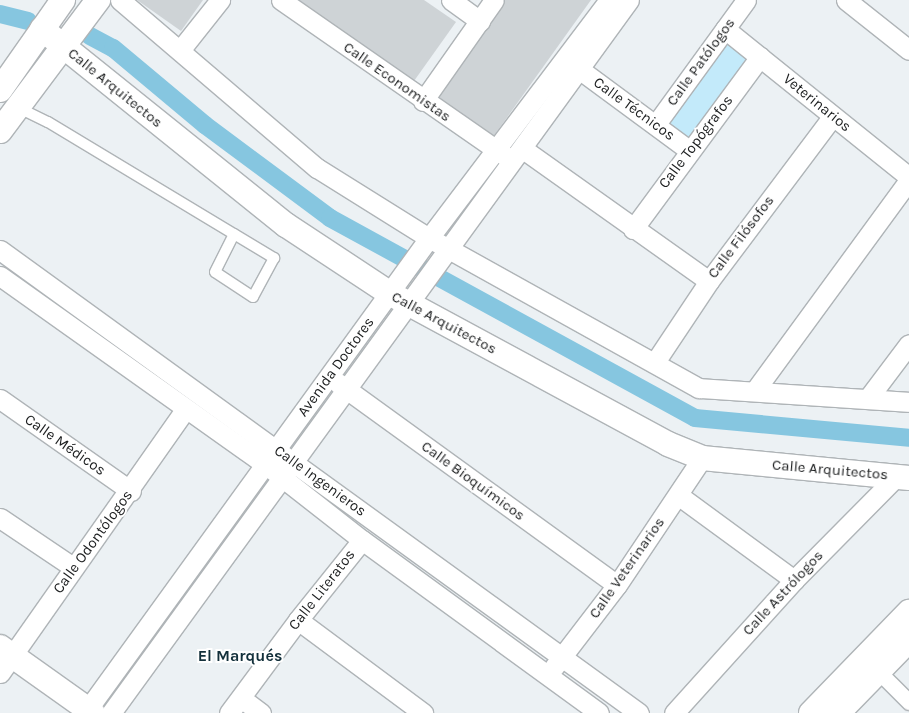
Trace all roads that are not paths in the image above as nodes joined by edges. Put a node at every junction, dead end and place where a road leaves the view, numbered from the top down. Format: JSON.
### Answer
{"nodes":[{"id":1,"x":63,"y":0,"type":"edge"},
{"id":2,"x":98,"y":0,"type":"edge"},
{"id":3,"x":120,"y":0,"type":"edge"},
{"id":4,"x":220,"y":0,"type":"edge"},
{"id":5,"x":281,"y":0,"type":"edge"},
{"id":6,"x":451,"y":0,"type":"edge"},
{"id":7,"x":494,"y":0,"type":"edge"},
{"id":8,"x":609,"y":0,"type":"edge"},
{"id":9,"x":629,"y":0,"type":"edge"},
{"id":10,"x":746,"y":0,"type":"edge"},
{"id":11,"x":846,"y":0,"type":"edge"},
{"id":12,"x":480,"y":21,"type":"junction"},
{"id":13,"x":42,"y":28,"type":"junction"},
{"id":14,"x":725,"y":29,"type":"junction"},
{"id":15,"x":63,"y":46,"type":"junction"},
{"id":16,"x":181,"y":49,"type":"junction"},
{"id":17,"x":909,"y":50,"type":"edge"},
{"id":18,"x":760,"y":57,"type":"junction"},
{"id":19,"x":579,"y":69,"type":"junction"},
{"id":20,"x":0,"y":90,"type":"edge"},
{"id":21,"x":422,"y":101,"type":"junction"},
{"id":22,"x":9,"y":102,"type":"edge"},
{"id":23,"x":833,"y":116,"type":"junction"},
{"id":24,"x":656,"y":124,"type":"junction"},
{"id":25,"x":0,"y":131,"type":"edge"},
{"id":26,"x":689,"y":150,"type":"junction"},
{"id":27,"x":497,"y":151,"type":"junction"},
{"id":28,"x":519,"y":156,"type":"junction"},
{"id":29,"x":909,"y":179,"type":"edge"},
{"id":30,"x":633,"y":229,"type":"junction"},
{"id":31,"x":234,"y":234,"type":"junction"},
{"id":32,"x":427,"y":241,"type":"junction"},
{"id":33,"x":0,"y":250,"type":"edge"},
{"id":34,"x":443,"y":255,"type":"junction"},
{"id":35,"x":0,"y":276,"type":"edge"},
{"id":36,"x":709,"y":281,"type":"junction"},
{"id":37,"x":403,"y":292,"type":"junction"},
{"id":38,"x":909,"y":344,"type":"edge"},
{"id":39,"x":655,"y":362,"type":"junction"},
{"id":40,"x":330,"y":376,"type":"junction"},
{"id":41,"x":347,"y":389,"type":"junction"},
{"id":42,"x":756,"y":389,"type":"junction"},
{"id":43,"x":869,"y":397,"type":"junction"},
{"id":44,"x":0,"y":399,"type":"edge"},
{"id":45,"x":909,"y":402,"type":"edge"},
{"id":46,"x":185,"y":410,"type":"junction"},
{"id":47,"x":270,"y":456,"type":"junction"},
{"id":48,"x":702,"y":458,"type":"junction"},
{"id":49,"x":294,"y":463,"type":"junction"},
{"id":50,"x":902,"y":477,"type":"edge"},
{"id":51,"x":282,"y":478,"type":"junction"},
{"id":52,"x":131,"y":491,"type":"junction"},
{"id":53,"x":678,"y":495,"type":"junction"},
{"id":54,"x":0,"y":518,"type":"edge"},
{"id":55,"x":362,"y":540,"type":"junction"},
{"id":56,"x":73,"y":567,"type":"junction"},
{"id":57,"x":794,"y":580,"type":"junction"},
{"id":58,"x":617,"y":585,"type":"junction"},
{"id":59,"x":909,"y":612,"type":"edge"},
{"id":60,"x":298,"y":620,"type":"junction"},
{"id":61,"x":909,"y":640,"type":"edge"},
{"id":62,"x":562,"y":658,"type":"junction"},
{"id":63,"x":4,"y":659,"type":"edge"},
{"id":64,"x":878,"y":671,"type":"junction"},
{"id":65,"x":547,"y":676,"type":"junction"},
{"id":66,"x":241,"y":698,"type":"junction"},
{"id":67,"x":909,"y":702,"type":"edge"},
{"id":68,"x":94,"y":712,"type":"edge"},
{"id":69,"x":230,"y":713,"type":"edge"},
{"id":70,"x":261,"y":713,"type":"edge"},
{"id":71,"x":423,"y":713,"type":"edge"},
{"id":72,"x":599,"y":713,"type":"edge"},
{"id":73,"x":639,"y":713,"type":"edge"},
{"id":74,"x":674,"y":713,"type":"edge"},
{"id":75,"x":811,"y":713,"type":"edge"},
{"id":76,"x":838,"y":713,"type":"edge"}],
"edges":[{"from":1,"to":13,"type":"street"},
{"from":2,"to":15,"type":"street"},
{"from":3,"to":16,"type":"street"},
{"from":4,"to":16,"type":"street"},
{"from":5,"to":21,"type":"street","name":"Calle Economistas"},
{"from":6,"to":12,"type":"street"},
{"from":7,"to":12,"type":"street"},
{"from":8,"to":27,"type":"street","name":"Avenida Doctores"},
{"from":9,"to":19,"type":"street","name":"Avenida Doctores"},
{"from":10,"to":14,"type":"street","name":"Calle Patólogos"},
{"from":11,"to":17,"type":"street"},
{"from":12,"to":21,"type":"street"},
{"from":13,"to":15,"type":"street","name":"Calle Arquitectos"},
{"from":13,"to":20,"type":"street"},
{"from":14,"to":18,"type":"street","name":"Veterinarios"},
{"from":14,"to":24,"type":"street","name":"Calle Patólogos"},
{"from":15,"to":22,"type":"street"},
{"from":15,"to":37,"type":"street","name":"Calle Arquitectos"},
{"from":16,"to":32,"type":"street"},
{"from":18,"to":23,"type":"street","name":"Veterinarios"},
{"from":18,"to":26,"type":"street","name":"Calle Topógrafos"},
{"from":19,"to":24,"type":"street","name":"Calle Técnicos"},
{"from":19,"to":28,"type":"street","name":"Avenida Doctores"},
{"from":21,"to":27,"type":"street","name":"Calle Economistas"},
{"from":22,"to":25,"type":"street"},
{"from":22,"to":31,"type":"lane"},
{"from":23,"to":29,"type":"street","name":"Veterinarios"},
{"from":23,"to":36,"type":"street","name":"Calle Filósofos"},
{"from":24,"to":26,"type":"street","name":"Calle Técnicos"},
{"from":26,"to":30,"type":"street","name":"Calle Topógrafos"},
{"from":27,"to":28,"type":"street","name":"Calle Economistas"},
{"from":27,"to":32,"type":"street","name":"Avenida Doctores"},
{"from":28,"to":30,"type":"street","name":"Calle Economistas"},
{"from":28,"to":34,"type":"street","name":"Avenida Doctores"},
{"from":29,"to":42,"type":"street"},
{"from":30,"to":36,"type":"street","name":"Calle Economistas"},
{"from":31,"to":31,"type":"lane"},
{"from":32,"to":34,"type":"street"},
{"from":32,"to":37,"type":"street","name":"Avenida Doctores"},
{"from":33,"to":47,"type":"street","name":"Calle Ingenieros"},
{"from":34,"to":37,"type":"street","name":"Avenida Doctores"},
{"from":34,"to":39,"type":"street"},
{"from":35,"to":46,"type":"street","name":"Calle Ingenieros"},
{"from":36,"to":39,"type":"street","name":"Calle Filósofos"},
{"from":37,"to":40,"type":"street","name":"Avenida Doctores"},
{"from":37,"to":41,"type":"street","name":"Avenida Doctores"},
{"from":37,"to":48,"type":"street","name":"Calle Arquitectos"},
{"from":38,"to":43,"type":"street"},
{"from":39,"to":42,"type":"street"},
{"from":40,"to":41,"type":"street","name":"Calle Bioquímicos"},
{"from":40,"to":47,"type":"street","name":"Avenida Doctores"},
{"from":41,"to":49,"type":"street","name":"Avenida Doctores"},
{"from":41,"to":58,"type":"street","name":"Calle Bioquímicos"},
{"from":42,"to":43,"type":"street"},
{"from":43,"to":45,"type":"street"},
{"from":44,"to":52,"type":"street","name":"Calle Médicos"},
{"from":46,"to":47,"type":"street","name":"Calle Ingenieros"},
{"from":46,"to":52,"type":"street","name":"Calle Odontólogos"},
{"from":47,"to":49,"type":"street","name":"Calle Ingenieros"},
{"from":47,"to":51,"type":"street","name":"Calle Ingenieros"},
{"from":47,"to":68,"type":"street","name":"Avenida Doctores"},
{"from":48,"to":50,"type":"street","name":"Calle Arquitectos"},
{"from":48,"to":53,"type":"street","name":"Calle Veterinarios"},
{"from":49,"to":51,"type":"street","name":"Avenida Doctores"},
{"from":49,"to":62,"type":"street","name":"Calle Ingenieros"},
{"from":50,"to":57,"type":"street","name":"Calle Astrólogos"},
{"from":51,"to":55,"type":"street","name":"Calle Ingenieros"},
{"from":51,"to":68,"type":"street","name":"Avenida Doctores"},
{"from":52,"to":56,"type":"street","name":"Calle Odontólogos"},
{"from":53,"to":57,"type":"street"},
{"from":53,"to":58,"type":"street","name":"Calle Veterinarios"},
{"from":54,"to":56,"type":"street"},
{"from":55,"to":60,"type":"street","name":"Calle Literatos"},
{"from":55,"to":65,"type":"street","name":"Calle Ingenieros"},
{"from":56,"to":63,"type":"street","name":"Calle Odontólogos"},
{"from":57,"to":74,"type":"street","name":"Calle Astrólogos"},
{"from":58,"to":62,"type":"street","name":"Calle Veterinarios"},
{"from":59,"to":75,"type":"street"},
{"from":60,"to":66,"type":"street","name":"Calle Literatos"},
{"from":60,"to":71,"type":"street"},
{"from":61,"to":64,"type":"street"},
{"from":62,"to":65,"type":"street","name":"Calle Veterinarios"},
{"from":62,"to":73,"type":"street","name":"Calle Ingenieros"},
{"from":63,"to":68,"type":"street"},
{"from":64,"to":67,"type":"street"},
{"from":64,"to":76,"type":"street"},
{"from":65,"to":72,"type":"street","name":"Calle Ingenieros"},
{"from":66,"to":69,"type":"street","name":"Calle Literatos"},
{"from":66,"to":70,"type":"street"}]}
